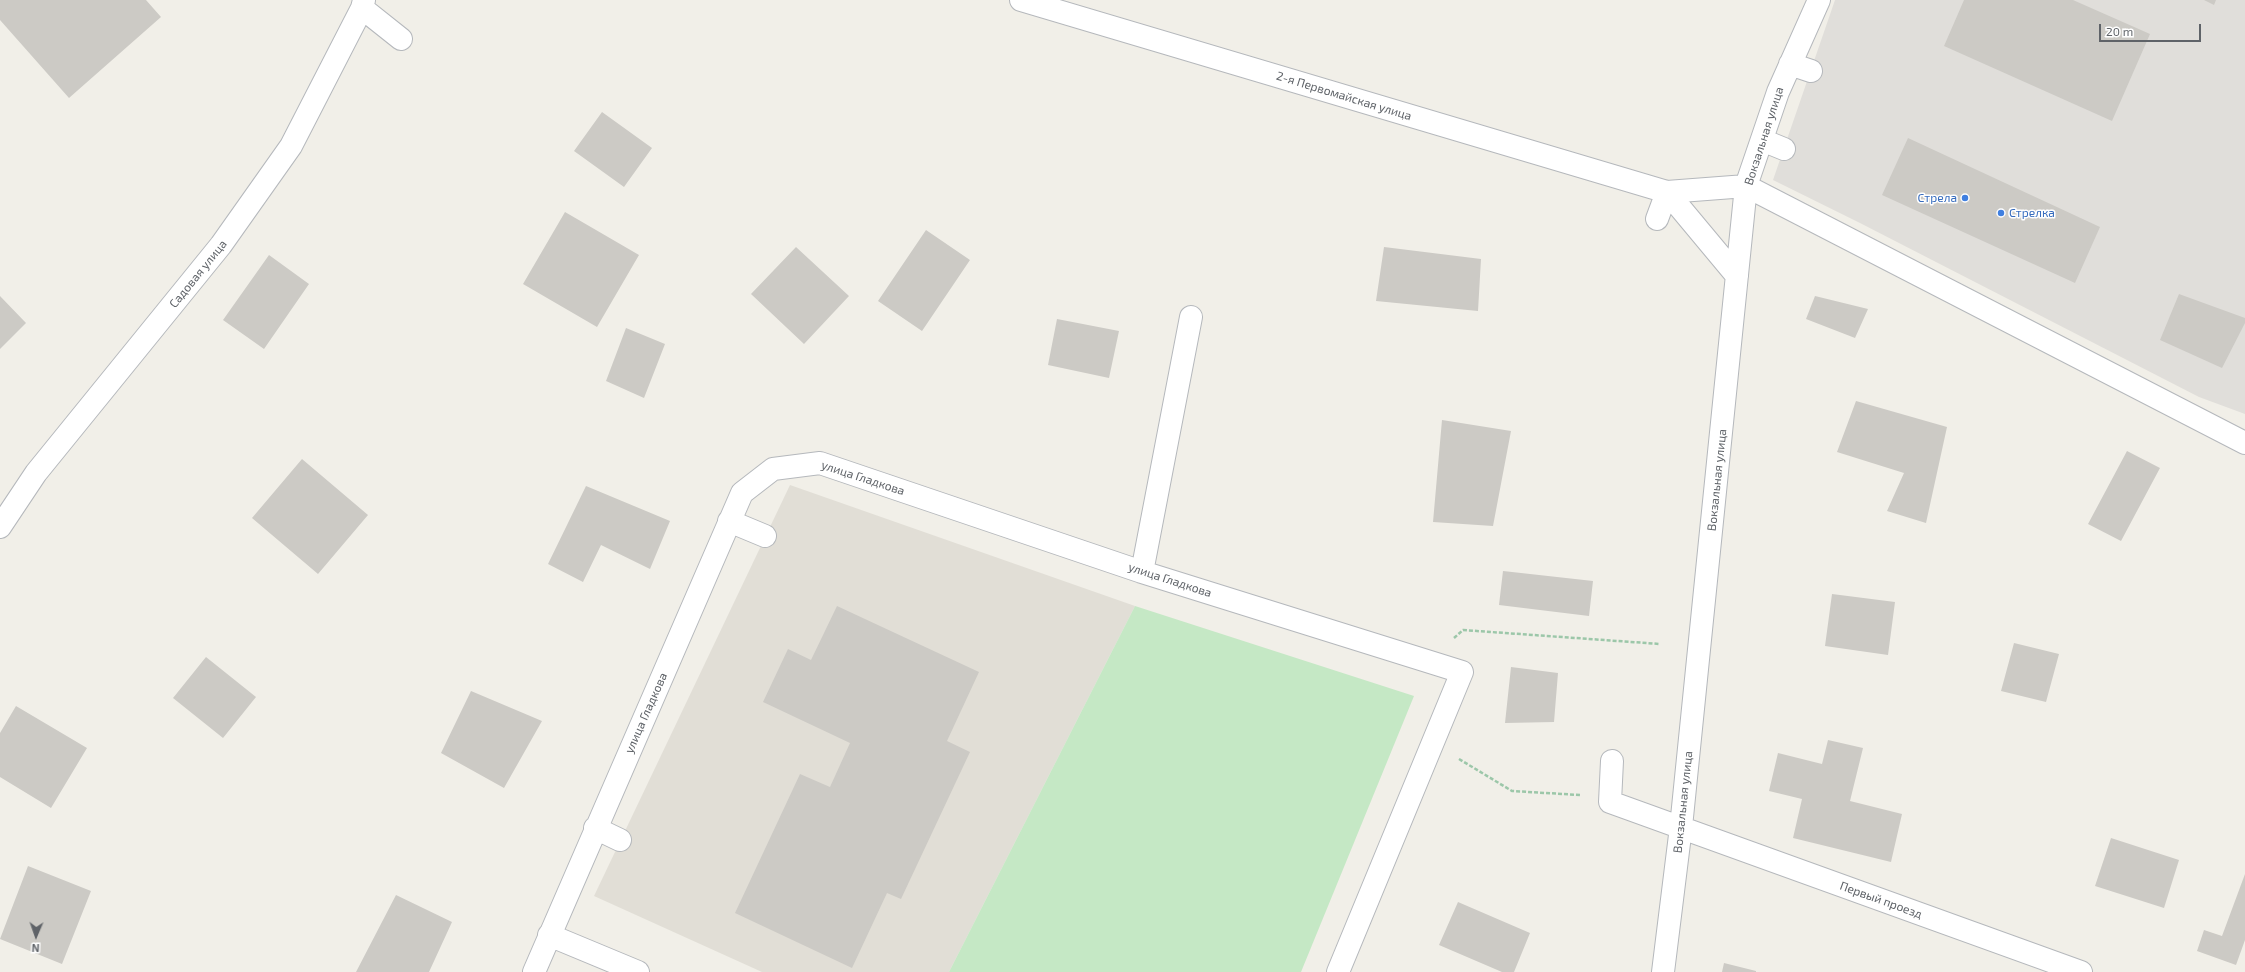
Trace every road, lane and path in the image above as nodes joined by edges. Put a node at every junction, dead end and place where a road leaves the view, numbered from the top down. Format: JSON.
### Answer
{"nodes":[{"id":1,"x":1021,"y":0,"type":"edge"},
{"id":2,"x":1819,"y":0,"type":"edge"},
{"id":3,"x":363,"y":4,"type":"edge"},
{"id":4,"x":401,"y":39,"type":"dead end"},
{"id":5,"x":1790,"y":64,"type":"junction"},
{"id":6,"x":1811,"y":71,"type":"dead end"},
{"id":7,"x":1762,"y":140,"type":"junction"},
{"id":8,"x":1784,"y":149,"type":"dead end"},
{"id":9,"x":1746,"y":186,"type":"junction"},
{"id":10,"x":1667,"y":192,"type":"junction"},
{"id":11,"x":1657,"y":218,"type":"dead end"},
{"id":12,"x":1737,"y":276,"type":"junction"},
{"id":13,"x":1191,"y":317,"type":"dead end"},
{"id":14,"x":2245,"y":443,"type":"edge"},
{"id":15,"x":729,"y":521,"type":"junction"},
{"id":16,"x":0,"y":527,"type":"edge"},
{"id":17,"x":765,"y":536,"type":"dead end"},
{"id":18,"x":1142,"y":572,"type":"junction"},
{"id":19,"x":1660,"y":644,"type":"dead end"},
{"id":20,"x":1429,"y":662,"type":"junction"},
{"id":21,"x":1438,"y":731,"type":"junction"},
{"id":22,"x":1612,"y":761,"type":"dead end"},
{"id":23,"x":1610,"y":802,"type":"junction"},
{"id":24,"x":595,"y":828,"type":"junction"},
{"id":25,"x":1681,"y":828,"type":"junction"},
{"id":26,"x":620,"y":840,"type":"dead end"},
{"id":27,"x":549,"y":935,"type":"junction"},
{"id":28,"x":534,"y":972,"type":"edge"},
{"id":29,"x":638,"y":972,"type":"edge"},
{"id":30,"x":1338,"y":972,"type":"edge"},
{"id":31,"x":1663,"y":972,"type":"edge"},
{"id":32,"x":2081,"y":972,"type":"edge"}],
"edges":[{"from":1,"to":10,"type":"street","name":"2-я Первомайская улица"},
{"from":2,"to":5,"type":"street","name":"Вокзальная улица"},
{"from":3,"to":4,"type":"street"},
{"from":3,"to":16,"type":"street","name":"Садовая улица"},
{"from":5,"to":6,"type":"street"},
{"from":5,"to":7,"type":"street","name":"Вокзальная улица"},
{"from":7,"to":8,"type":"street"},
{"from":7,"to":9,"type":"street","name":"Вокзальная улица"},
{"from":9,"to":10,"type":"street","name":"2-я Первомайская улица"},
{"from":9,"to":12,"type":"street","name":"Вокзальная улица"},
{"from":9,"to":14,"type":"street"},
{"from":10,"to":11,"type":"street"},
{"from":10,"to":12,"type":"street"},
{"from":12,"to":25,"type":"street","name":"Вокзальная улица"},
{"from":13,"to":18,"type":"street"},
{"from":15,"to":17,"type":"street"},
{"from":15,"to":18,"type":"street","name":"улица Гладкова"},
{"from":15,"to":24,"type":"street","name":"улица Гладкова"},
{"from":18,"to":20,"type":"street","name":"улица Гладкова"},
{"from":19,"to":20,"type":"path"},
{"from":20,"to":21,"type":"street","name":"улица Гладкова"},
{"from":21,"to":23,"type":"path"},
{"from":21,"to":30,"type":"street"},
{"from":22,"to":23,"type":"street"},
{"from":23,"to":25,"type":"street","name":"Первый проезд"},
{"from":24,"to":26,"type":"street"},
{"from":24,"to":27,"type":"street","name":"улица Гладкова"},
{"from":25,"to":31,"type":"street","name":"Вокзальная улица"},
{"from":25,"to":32,"type":"street","name":"Первый проезд"},
{"from":27,"to":28,"type":"street","name":"улица Гладкова"},
{"from":27,"to":29,"type":"street"}]}
